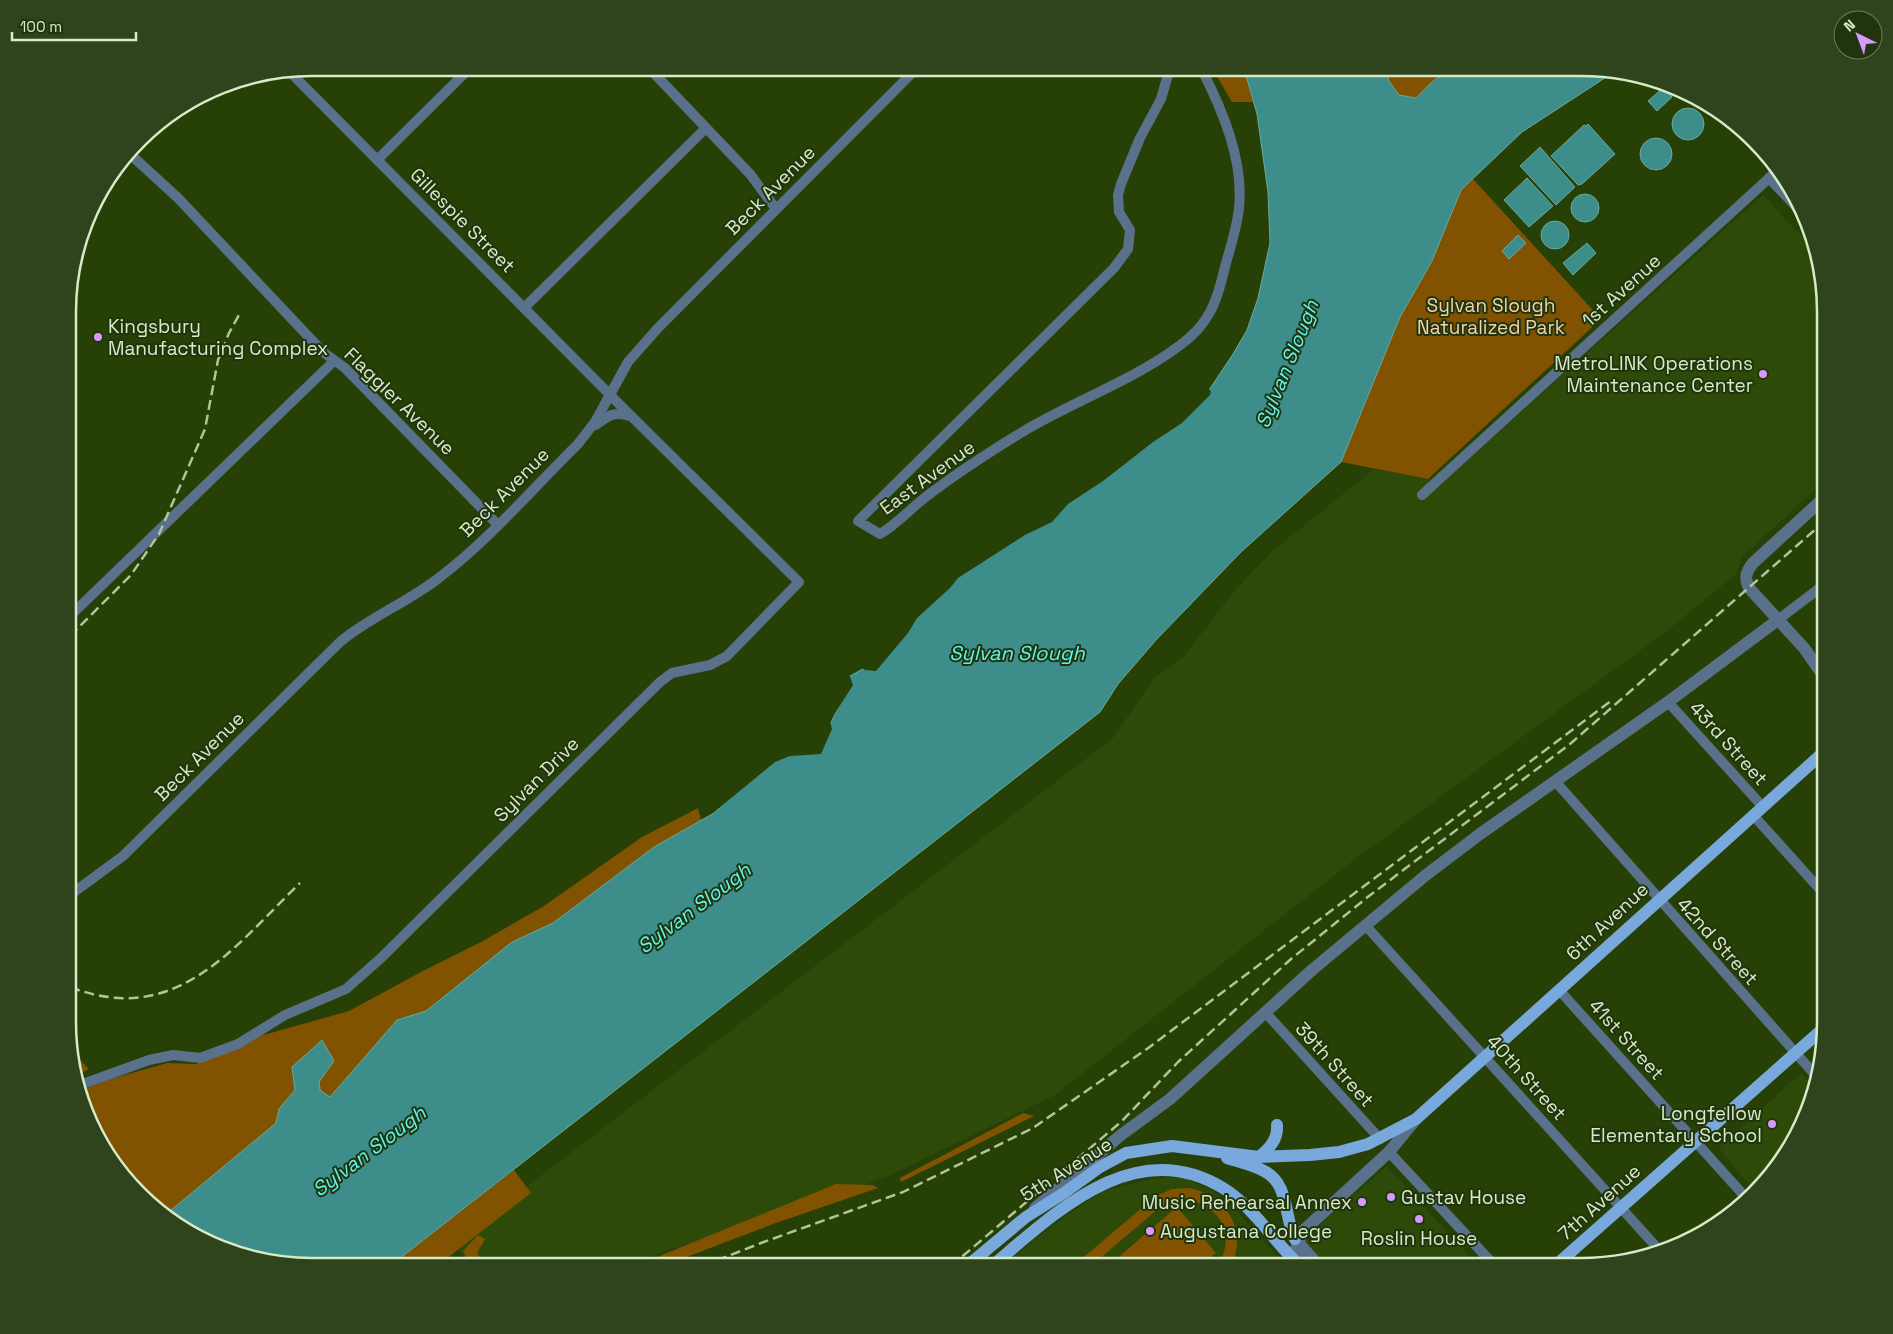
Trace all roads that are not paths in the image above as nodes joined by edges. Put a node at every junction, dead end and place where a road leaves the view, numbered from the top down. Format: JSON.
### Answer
{"nodes":[{"id":1,"x":462,"y":76,"type":"edge"},
{"id":2,"x":657,"y":76,"type":"edge"},
{"id":3,"x":909,"y":76,"type":"edge"},
{"id":4,"x":1168,"y":76,"type":"edge"},
{"id":5,"x":1205,"y":76,"type":"edge"},
{"id":6,"x":295,"y":77,"type":"edge"},
{"id":7,"x":706,"y":128,"type":"junction"},
{"id":8,"x":134,"y":158,"type":"edge"},
{"id":9,"x":377,"y":160,"type":"junction"},
{"id":10,"x":1772,"y":175,"type":"edge"},
{"id":11,"x":1769,"y":178,"type":"junction"},
{"id":12,"x":1786,"y":196,"type":"edge"},
{"id":13,"x":776,"y":209,"type":"junction"},
{"id":14,"x":525,"y":307,"type":"junction"},
{"id":15,"x":334,"y":360,"type":"junction"},
{"id":16,"x":610,"y":394,"type":"junction"},
{"id":17,"x":632,"y":416,"type":"junction"},
{"id":18,"x":586,"y":434,"type":"junction"},
{"id":19,"x":1422,"y":495,"type":"dead end"},
{"id":20,"x":1817,"y":504,"type":"edge"},
{"id":21,"x":497,"y":524,"type":"junction"},
{"id":22,"x":1817,"y":590,"type":"edge"},
{"id":23,"x":76,"y":610,"type":"edge"},
{"id":24,"x":1779,"y":619,"type":"junction"},
{"id":25,"x":1817,"y":663,"type":"edge"},
{"id":26,"x":1668,"y":702,"type":"junction"},
{"id":27,"x":1817,"y":758,"type":"edge"},
{"id":28,"x":1555,"y":781,"type":"junction"},
{"id":29,"x":1758,"y":811,"type":"junction"},
{"id":30,"x":1817,"y":885,"type":"edge"},
{"id":31,"x":76,"y":890,"type":"edge"},
{"id":32,"x":1658,"y":899,"type":"junction"},
{"id":33,"x":1366,"y":926,"type":"junction"},
{"id":34,"x":1560,"y":991,"type":"junction"},
{"id":35,"x":1265,"y":1012,"type":"junction"},
{"id":36,"x":1816,"y":1035,"type":"edge"},
{"id":37,"x":1796,"y":1053,"type":"junction"},
{"id":38,"x":1486,"y":1058,"type":"junction"},
{"id":39,"x":1811,"y":1071,"type":"edge"},
{"id":40,"x":84,"y":1083,"type":"edge"},
{"id":41,"x":1416,"y":1119,"type":"junction"},
{"id":42,"x":1277,"y":1125,"type":"dead end"},
{"id":43,"x":1380,"y":1138,"type":"junction"},
{"id":44,"x":1696,"y":1141,"type":"junction"},
{"id":45,"x":1201,"y":1148,"type":"junction"},
{"id":46,"x":1390,"y":1152,"type":"junction"},
{"id":47,"x":1260,"y":1156,"type":"junction"},
{"id":48,"x":1742,"y":1194,"type":"edge"},
{"id":49,"x":1621,"y":1208,"type":"junction"},
{"id":50,"x":1026,"y":1217,"type":"junction"},
{"id":51,"x":1296,"y":1240,"type":"junction"},
{"id":52,"x":1655,"y":1245,"type":"edge"},
{"id":53,"x":977,"y":1258,"type":"edge"},
{"id":54,"x":1002,"y":1258,"type":"edge"},
{"id":55,"x":1293,"y":1258,"type":"edge"},
{"id":56,"x":1298,"y":1258,"type":"edge"},
{"id":57,"x":1312,"y":1258,"type":"edge"},
{"id":58,"x":1488,"y":1258,"type":"edge"},
{"id":59,"x":1564,"y":1258,"type":"edge"}],
"edges":[{"from":1,"to":9,"type":"street"},
{"from":2,"to":7,"type":"street"},
{"from":3,"to":13,"type":"street","name":"Beck Avenue"},
{"from":4,"to":5,"type":"street","name":"East Avenue"},
{"from":6,"to":9,"type":"street","name":"Gillespie Street"},
{"from":7,"to":13,"type":"street"},
{"from":7,"to":14,"type":"street"},
{"from":8,"to":15,"type":"street","name":"Flaggler Avenue"},
{"from":9,"to":14,"type":"street","name":"Gillespie Street"},
{"from":10,"to":11,"type":"street","name":"1st Avenue"},
{"from":11,"to":12,"type":"street"},
{"from":11,"to":19,"type":"street","name":"1st Avenue"},
{"from":13,"to":16,"type":"street","name":"Beck Avenue"},
{"from":14,"to":16,"type":"street","name":"Gillespie Street"},
{"from":15,"to":21,"type":"street","name":"Flaggler Avenue"},
{"from":15,"to":23,"type":"street"},
{"from":16,"to":17,"type":"street","name":"Sylvan Drive"},
{"from":16,"to":18,"type":"street","name":"Beck Avenue"},
{"from":17,"to":18,"type":"street"},
{"from":17,"to":40,"type":"street","name":"Sylvan Drive"},
{"from":18,"to":21,"type":"street","name":"Beck Avenue"},
{"from":20,"to":24,"type":"street"},
{"from":21,"to":31,"type":"street","name":"Beck Avenue"},
{"from":22,"to":24,"type":"street"},
{"from":24,"to":25,"type":"street"},
{"from":24,"to":26,"type":"street"},
{"from":26,"to":28,"type":"street"},
{"from":26,"to":29,"type":"street","name":"43rd Street"},
{"from":27,"to":29,"type":"main road","name":"6th Avenue"},
{"from":28,"to":32,"type":"street","name":"42nd Street"},
{"from":28,"to":33,"type":"street"},
{"from":29,"to":30,"type":"street","name":"43rd Street"},
{"from":29,"to":32,"type":"main road","name":"6th Avenue"},
{"from":32,"to":34,"type":"main road","name":"6th Avenue"},
{"from":32,"to":37,"type":"street","name":"42nd Street"},
{"from":33,"to":35,"type":"street"},
{"from":33,"to":38,"type":"street","name":"40th Street"},
{"from":34,"to":38,"type":"main road","name":"6th Avenue"},
{"from":34,"to":44,"type":"street","name":"41st Street"},
{"from":35,"to":43,"type":"street","name":"39th Street"},
{"from":35,"to":50,"type":"street"},
{"from":36,"to":37,"type":"main road","name":"7th Avenue"},
{"from":37,"to":39,"type":"street","name":"42nd Street"},
{"from":37,"to":44,"type":"main road","name":"7th Avenue"},
{"from":38,"to":41,"type":"main road","name":"6th Avenue"},
{"from":38,"to":49,"type":"street","name":"40th Street"},
{"from":41,"to":43,"type":"main road","name":"6th Avenue"},
{"from":41,"to":46,"type":"street","name":"6th Avenue"},
{"from":42,"to":47,"type":"main road"},
{"from":43,"to":47,"type":"main road","name":"6th Avenue"},
{"from":44,"to":48,"type":"street","name":"41st Street"},
{"from":44,"to":49,"type":"main road","name":"7th Avenue"},
{"from":45,"to":47,"type":"main road","name":"6th Avenue"},
{"from":45,"to":50,"type":"main road","name":"5th Avenue"},
{"from":45,"to":51,"type":"main road"},
{"from":46,"to":51,"type":"street","name":"6th Avenue"},
{"from":46,"to":58,"type":"street"},
{"from":49,"to":52,"type":"street","name":"40th Street"},
{"from":49,"to":59,"type":"main road","name":"7th Avenue"},
{"from":50,"to":53,"type":"main road","name":"5th Avenue"},
{"from":51,"to":56,"type":"street"},
{"from":51,"to":57,"type":"street"},
{"from":54,"to":55,"type":"main road","name":"5th Avenue"}]}
